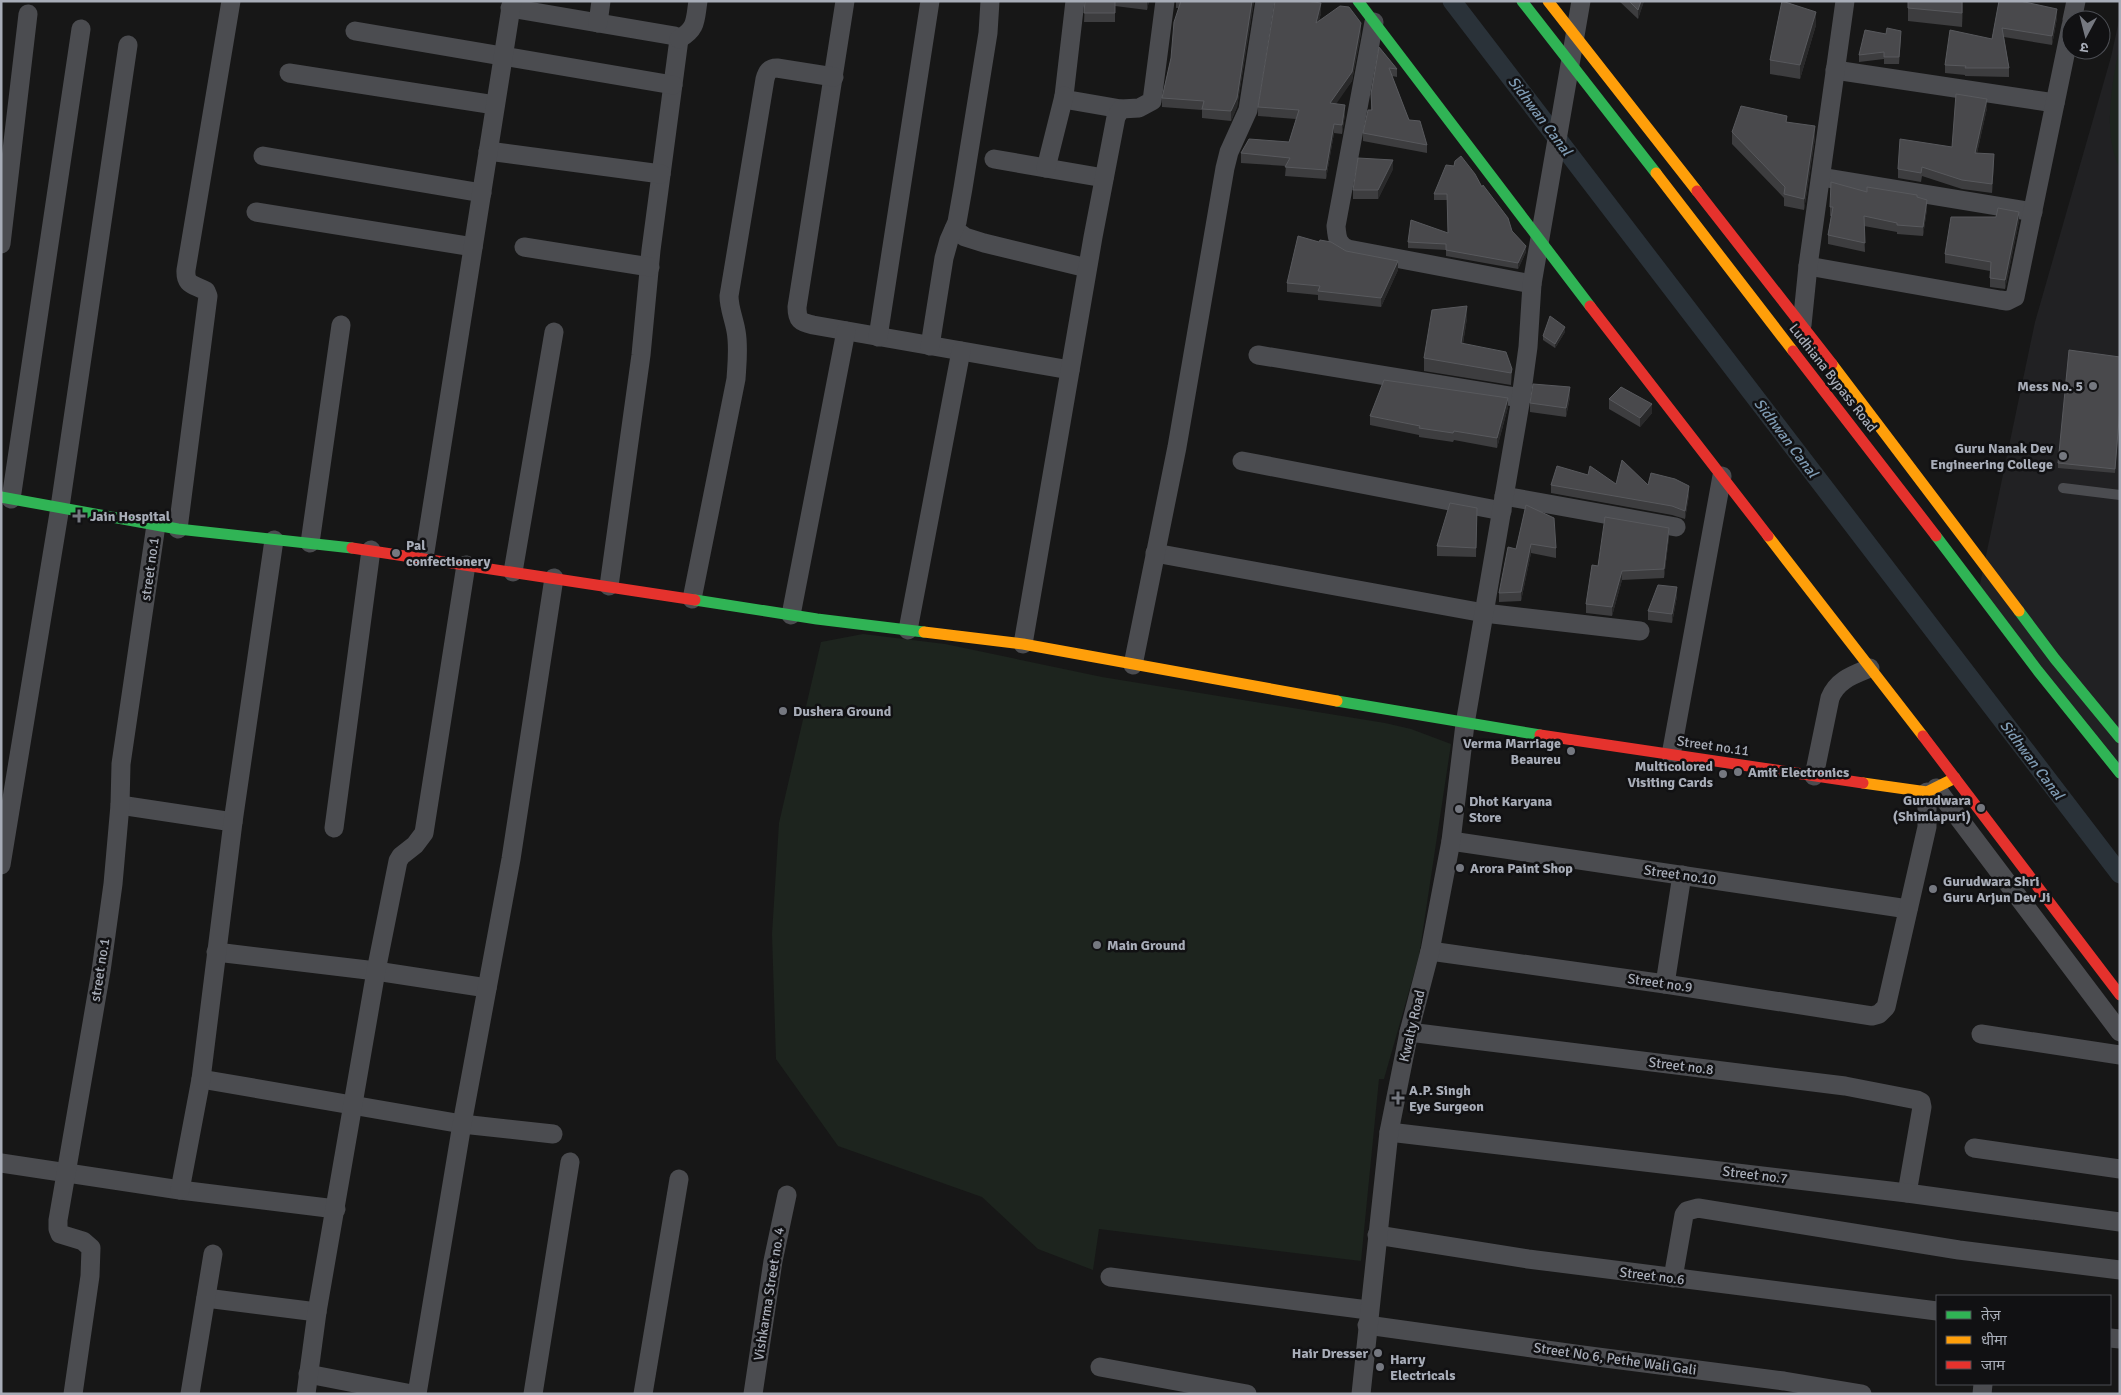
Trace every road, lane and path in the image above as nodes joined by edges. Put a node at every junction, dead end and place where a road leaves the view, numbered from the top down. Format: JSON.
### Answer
{"nodes":[{"id":1,"x":231,"y":1,"type":"edge"},
{"id":2,"x":601,"y":1,"type":"edge"},
{"id":3,"x":698,"y":1,"type":"edge"},
{"id":4,"x":845,"y":1,"type":"edge"},
{"id":5,"x":930,"y":1,"type":"edge"},
{"id":6,"x":990,"y":1,"type":"edge"},
{"id":7,"x":1076,"y":1,"type":"edge"},
{"id":8,"x":1165,"y":1,"type":"edge"},
{"id":9,"x":1265,"y":1,"type":"edge"},
{"id":10,"x":1358,"y":1,"type":"edge"},
{"id":11,"x":1522,"y":1,"type":"edge"},
{"id":12,"x":1548,"y":1,"type":"edge"},
{"id":13,"x":1581,"y":1,"type":"edge"},
{"id":14,"x":1845,"y":1,"type":"edge"},
{"id":15,"x":511,"y":5,"type":"edge"},
{"id":16,"x":28,"y":14,"type":"dead end"},
{"id":17,"x":1374,"y":22,"type":"junction"},
{"id":18,"x":598,"y":23,"type":"junction"},
{"id":19,"x":81,"y":29,"type":"dead end"},
{"id":20,"x":355,"y":31,"type":"dead end"},
{"id":21,"x":1574,"y":37,"type":"junction"},
{"id":22,"x":679,"y":39,"type":"junction"},
{"id":23,"x":128,"y":45,"type":"dead end"},
{"id":24,"x":503,"y":57,"type":"junction"},
{"id":25,"x":2064,"y":60,"type":"edge"},
{"id":26,"x":1570,"y":63,"type":"junction"},
{"id":27,"x":1835,"y":70,"type":"junction"},
{"id":28,"x":289,"y":73,"type":"dead end"},
{"id":29,"x":834,"y":77,"type":"junction"},
{"id":30,"x":673,"y":84,"type":"junction"},
{"id":31,"x":1064,"y":96,"type":"junction"},
{"id":32,"x":2055,"y":104,"type":"junction"},
{"id":33,"x":495,"y":105,"type":"junction"},
{"id":34,"x":1120,"y":109,"type":"junction"},
{"id":35,"x":488,"y":151,"type":"junction"},
{"id":36,"x":263,"y":156,"type":"dead end"},
{"id":37,"x":994,"y":159,"type":"dead end"},
{"id":38,"x":1046,"y":168,"type":"junction"},
{"id":39,"x":661,"y":174,"type":"junction"},
{"id":40,"x":1821,"y":176,"type":"junction"},
{"id":41,"x":1104,"y":178,"type":"junction"},
{"id":42,"x":482,"y":193,"type":"junction"},
{"id":43,"x":256,"y":212,"type":"dead end"},
{"id":44,"x":2033,"y":212,"type":"junction"},
{"id":45,"x":954,"y":229,"type":"junction"},
{"id":46,"x":1540,"y":242,"type":"junction"},
{"id":47,"x":1,"y":244,"type":"edge"},
{"id":48,"x":524,"y":246,"type":"dead end"},
{"id":49,"x":473,"y":247,"type":"junction"},
{"id":50,"x":1808,"y":266,"type":"junction"},
{"id":51,"x":650,"y":267,"type":"junction"},
{"id":52,"x":1087,"y":268,"type":"junction"},
{"id":53,"x":1532,"y":284,"type":"junction"},
{"id":54,"x":341,"y":325,"type":"dead end"},
{"id":55,"x":1802,"y":325,"type":"junction"},
{"id":56,"x":846,"y":331,"type":"junction"},
{"id":57,"x":554,"y":332,"type":"dead end"},
{"id":58,"x":878,"y":337,"type":"junction"},
{"id":59,"x":930,"y":346,"type":"junction"},
{"id":60,"x":961,"y":351,"type":"junction"},
{"id":61,"x":1258,"y":355,"type":"dead end"},
{"id":62,"x":1070,"y":370,"type":"junction"},
{"id":63,"x":1521,"y":398,"type":"junction"},
{"id":64,"x":1242,"y":461,"type":"dead end"},
{"id":65,"x":1722,"y":476,"type":"junction"},
{"id":66,"x":2063,"y":488,"type":"dead end"},
{"id":67,"x":2120,"y":495,"type":"edge"},
{"id":68,"x":6,"y":498,"type":"edge"},
{"id":69,"x":1503,"y":503,"type":"junction"},
{"id":70,"x":60,"y":507,"type":"junction"},
{"id":71,"x":156,"y":525,"type":"junction"},
{"id":72,"x":1676,"y":527,"type":"dead end"},
{"id":73,"x":178,"y":529,"type":"junction"},
{"id":74,"x":274,"y":540,"type":"junction"},
{"id":75,"x":310,"y":543,"type":"junction"},
{"id":76,"x":371,"y":550,"type":"junction"},
{"id":77,"x":1156,"y":553,"type":"junction"},
{"id":78,"x":424,"y":558,"type":"junction"},
{"id":79,"x":466,"y":565,"type":"junction"},
{"id":80,"x":513,"y":572,"type":"junction"},
{"id":81,"x":554,"y":578,"type":"junction"},
{"id":82,"x":608,"y":586,"type":"junction"},
{"id":83,"x":692,"y":600,"type":"junction"},
{"id":84,"x":1484,"y":613,"type":"junction"},
{"id":85,"x":791,"y":615,"type":"junction"},
{"id":86,"x":908,"y":630,"type":"junction"},
{"id":87,"x":1640,"y":631,"type":"dead end"},
{"id":88,"x":1023,"y":644,"type":"junction"},
{"id":89,"x":1133,"y":665,"type":"junction"},
{"id":90,"x":1870,"y":668,"type":"junction"},
{"id":91,"x":1465,"y":724,"type":"junction"},
{"id":92,"x":2120,"y":738,"type":"edge"},
{"id":93,"x":1671,"y":755,"type":"junction"},
{"id":94,"x":2120,"y":773,"type":"edge"},
{"id":95,"x":1814,"y":776,"type":"junction"},
{"id":96,"x":1955,"y":778,"type":"junction"},
{"id":97,"x":1932,"y":790,"type":"junction"},
{"id":98,"x":120,"y":805,"type":"junction"},
{"id":99,"x":233,"y":822,"type":"junction"},
{"id":100,"x":334,"y":828,"type":"dead end"},
{"id":101,"x":1451,"y":841,"type":"junction"},
{"id":102,"x":1,"y":865,"type":"edge"},
{"id":103,"x":1682,"y":876,"type":"junction"},
{"id":104,"x":1908,"y":909,"type":"junction"},
{"id":105,"x":1430,"y":951,"type":"junction"},
{"id":106,"x":216,"y":952,"type":"junction"},
{"id":107,"x":376,"y":971,"type":"junction"},
{"id":108,"x":1665,"y":984,"type":"junction"},
{"id":109,"x":487,"y":988,"type":"junction"},
{"id":110,"x":2120,"y":995,"type":"edge"},
{"id":111,"x":1409,"y":1032,"type":"junction"},
{"id":112,"x":2120,"y":1032,"type":"edge"},
{"id":113,"x":1981,"y":1034,"type":"dead end"},
{"id":114,"x":2120,"y":1055,"type":"edge"},
{"id":115,"x":201,"y":1079,"type":"junction"},
{"id":116,"x":353,"y":1106,"type":"junction"},
{"id":117,"x":462,"y":1124,"type":"junction"},
{"id":118,"x":1389,"y":1132,"type":"junction"},
{"id":119,"x":553,"y":1134,"type":"dead end"},
{"id":120,"x":1974,"y":1148,"type":"dead end"},
{"id":121,"x":570,"y":1162,"type":"dead end"},
{"id":122,"x":1,"y":1163,"type":"edge"},
{"id":123,"x":2120,"y":1169,"type":"edge"},
{"id":124,"x":66,"y":1172,"type":"junction"},
{"id":125,"x":679,"y":1179,"type":"dead end"},
{"id":126,"x":180,"y":1190,"type":"junction"},
{"id":127,"x":1907,"y":1193,"type":"junction"},
{"id":128,"x":787,"y":1195,"type":"dead end"},
{"id":129,"x":336,"y":1209,"type":"junction"},
{"id":130,"x":2120,"y":1222,"type":"edge"},
{"id":131,"x":1377,"y":1235,"type":"junction"},
{"id":132,"x":213,"y":1254,"type":"dead end"},
{"id":133,"x":2120,"y":1270,"type":"edge"},
{"id":134,"x":1110,"y":1277,"type":"dead end"},
{"id":135,"x":1673,"y":1278,"type":"junction"},
{"id":136,"x":206,"y":1298,"type":"junction"},
{"id":137,"x":1933,"y":1310,"type":"edge"},
{"id":138,"x":317,"y":1312,"type":"junction"},
{"id":139,"x":1368,"y":1318,"type":"junction"},
{"id":140,"x":1100,"y":1368,"type":"dead end"},
{"id":141,"x":308,"y":1374,"type":"junction"},
{"id":142,"x":73,"y":1394,"type":"edge"},
{"id":143,"x":190,"y":1394,"type":"edge"},
{"id":144,"x":306,"y":1394,"type":"edge"},
{"id":145,"x":412,"y":1394,"type":"edge"},
{"id":146,"x":417,"y":1394,"type":"edge"},
{"id":147,"x":533,"y":1394,"type":"edge"},
{"id":148,"x":643,"y":1394,"type":"edge"},
{"id":149,"x":753,"y":1394,"type":"edge"},
{"id":150,"x":1247,"y":1394,"type":"edge"},
{"id":151,"x":1361,"y":1394,"type":"edge"},
{"id":152,"x":1862,"y":1394,"type":"edge"}],
"edges":[{"from":1,"to":73,"type":"street"},
{"from":2,"to":18,"type":"street"},
{"from":3,"to":22,"type":"street"},
{"from":4,"to":29,"type":"street"},
{"from":5,"to":58,"type":"street"},
{"from":6,"to":45,"type":"street"},
{"from":7,"to":31,"type":"street"},
{"from":8,"to":34,"type":"street"},
{"from":9,"to":77,"type":"street"},
{"from":10,"to":17,"type":"main road"},
{"from":11,"to":26,"type":"main road","name":"Ludhiana Bypass Road"},
{"from":12,"to":21,"type":"main road","name":"Ludhiana Bypass Road"},
{"from":13,"to":21,"type":"street","name":"Kwalty Road"},
{"from":14,"to":27,"type":"street"},
{"from":15,"to":18,"type":"street"},
{"from":15,"to":24,"type":"street"},
{"from":16,"to":47,"type":"street"},
{"from":17,"to":46,"type":"main road"},
{"from":17,"to":53,"type":"street"},
{"from":18,"to":22,"type":"street"},
{"from":19,"to":68,"type":"street"},
{"from":20,"to":24,"type":"street"},
{"from":21,"to":26,"type":"street","name":"Kwalty Road"},
{"from":21,"to":55,"type":"main road","name":"Ludhiana Bypass Road"},
{"from":22,"to":30,"type":"street"},
{"from":23,"to":70,"type":"street"},
{"from":24,"to":30,"type":"street"},
{"from":24,"to":33,"type":"street"},
{"from":25,"to":32,"type":"street"},
{"from":26,"to":46,"type":"street","name":"Kwalty Road"},
{"from":26,"to":94,"type":"main road","name":"Ludhiana Bypass Road"},
{"from":27,"to":32,"type":"street"},
{"from":27,"to":40,"type":"street"},
{"from":28,"to":33,"type":"street"},
{"from":29,"to":56,"type":"street"},
{"from":29,"to":83,"type":"street"},
{"from":30,"to":39,"type":"street"},
{"from":31,"to":34,"type":"street"},
{"from":31,"to":38,"type":"street"},
{"from":32,"to":44,"type":"street"},
{"from":33,"to":35,"type":"street"},
{"from":34,"to":41,"type":"street"},
{"from":35,"to":39,"type":"street"},
{"from":35,"to":42,"type":"street"},
{"from":36,"to":42,"type":"street"},
{"from":37,"to":38,"type":"street"},
{"from":38,"to":41,"type":"street"},
{"from":39,"to":51,"type":"street"},
{"from":40,"to":44,"type":"street"},
{"from":40,"to":50,"type":"street"},
{"from":41,"to":52,"type":"street"},
{"from":42,"to":49,"type":"street"},
{"from":43,"to":49,"type":"street"},
{"from":44,"to":50,"type":"street"},
{"from":45,"to":52,"type":"street"},
{"from":45,"to":59,"type":"street"},
{"from":46,"to":53,"type":"street","name":"Kwalty Road"},
{"from":46,"to":65,"type":"main road"},
{"from":48,"to":51,"type":"street"},
{"from":49,"to":78,"type":"street"},
{"from":50,"to":55,"type":"street"},
{"from":51,"to":82,"type":"street"},
{"from":52,"to":62,"type":"street"},
{"from":53,"to":63,"type":"street","name":"Kwalty Road"},
{"from":54,"to":75,"type":"street"},
{"from":55,"to":92,"type":"main road","name":"Ludhiana Bypass Road"},
{"from":56,"to":58,"type":"street"},
{"from":56,"to":85,"type":"street"},
{"from":57,"to":80,"type":"street"},
{"from":58,"to":59,"type":"street"},
{"from":59,"to":60,"type":"street"},
{"from":60,"to":62,"type":"street"},
{"from":60,"to":86,"type":"street"},
{"from":61,"to":63,"type":"street"},
{"from":62,"to":88,"type":"street"},
{"from":63,"to":69,"type":"street","name":"Kwalty Road"},
{"from":64,"to":69,"type":"street"},
{"from":65,"to":90,"type":"main road"},
{"from":65,"to":93,"type":"street"},
{"from":66,"to":67,"type":"lane"},
{"from":68,"to":70,"type":"main road","name":"Street no.11"},
{"from":69,"to":72,"type":"street"},
{"from":69,"to":84,"type":"street","name":"Kwalty Road"},
{"from":70,"to":71,"type":"main road","name":"Street no.11"},
{"from":70,"to":102,"type":"street"},
{"from":71,"to":73,"type":"main road","name":"Street no.11"},
{"from":71,"to":98,"type":"street","name":"street no.1"},
{"from":73,"to":74,"type":"main road","name":"Street no.11"},
{"from":74,"to":75,"type":"main road","name":"Street no.11"},
{"from":74,"to":99,"type":"street"},
{"from":75,"to":76,"type":"main road","name":"Street no.11"},
{"from":76,"to":78,"type":"main road","name":"Street no.11"},
{"from":76,"to":100,"type":"street"},
{"from":77,"to":84,"type":"street"},
{"from":77,"to":89,"type":"street"},
{"from":78,"to":79,"type":"main road","name":"Street no.11"},
{"from":79,"to":80,"type":"main road","name":"Street no.11"},
{"from":79,"to":107,"type":"street"},
{"from":80,"to":81,"type":"main road","name":"Street no.11"},
{"from":81,"to":82,"type":"main road","name":"Street no.11"},
{"from":81,"to":109,"type":"street"},
{"from":82,"to":83,"type":"main road","name":"Street no.11"},
{"from":83,"to":85,"type":"main road","name":"Street no.11"},
{"from":84,"to":87,"type":"street"},
{"from":84,"to":91,"type":"street","name":"Kwalty Road"},
{"from":85,"to":86,"type":"main road","name":"Street no.11"},
{"from":86,"to":88,"type":"main road","name":"Street no.11"},
{"from":88,"to":89,"type":"main road","name":"Street no.11"},
{"from":89,"to":91,"type":"main road","name":"Street no.11"},
{"from":90,"to":95,"type":"street"},
{"from":90,"to":96,"type":"main road"},
{"from":91,"to":93,"type":"main road","name":"Street no.11"},
{"from":91,"to":101,"type":"street","name":"Kwalty Road"},
{"from":93,"to":95,"type":"main road","name":"Street no.11"},
{"from":95,"to":97,"type":"main road","name":"Street no.11"},
{"from":96,"to":97,"type":"main road"},
{"from":96,"to":110,"type":"main road"},
{"from":97,"to":104,"type":"street"},
{"from":97,"to":112,"type":"street"},
{"from":98,"to":99,"type":"street"},
{"from":98,"to":124,"type":"street","name":"street no.1"},
{"from":99,"to":106,"type":"street"},
{"from":101,"to":103,"type":"street","name":"Street no.10"},
{"from":101,"to":105,"type":"street","name":"Kwalty Road"},
{"from":103,"to":104,"type":"street","name":"Street no.10"},
{"from":103,"to":108,"type":"street"},
{"from":104,"to":108,"type":"street","name":"Street no.9"},
{"from":105,"to":108,"type":"street","name":"Street no.9"},
{"from":105,"to":111,"type":"street","name":"Kwalty Road"},
{"from":106,"to":107,"type":"street"},
{"from":106,"to":115,"type":"street"},
{"from":107,"to":109,"type":"street"},
{"from":107,"to":116,"type":"street"},
{"from":109,"to":117,"type":"street"},
{"from":111,"to":118,"type":"street","name":"Kwalty Road"},
{"from":111,"to":127,"type":"street","name":"Street no.8"},
{"from":113,"to":114,"type":"street"},
{"from":115,"to":116,"type":"street"},
{"from":115,"to":126,"type":"street"},
{"from":116,"to":117,"type":"street"},
{"from":116,"to":129,"type":"street"},
{"from":117,"to":119,"type":"street"},
{"from":117,"to":146,"type":"street"},
{"from":118,"to":127,"type":"street","name":"Street no.7"},
{"from":118,"to":131,"type":"street","name":"Kwalty Road"},
{"from":120,"to":123,"type":"street"},
{"from":121,"to":147,"type":"street"},
{"from":122,"to":124,"type":"street"},
{"from":124,"to":126,"type":"street"},
{"from":124,"to":142,"type":"street","name":"street no.1"},
{"from":125,"to":148,"type":"street"},
{"from":126,"to":129,"type":"street"},
{"from":127,"to":130,"type":"street","name":"Street no.7"},
{"from":128,"to":149,"type":"street","name":"Vishkarma Street no. 4"},
{"from":129,"to":138,"type":"street"},
{"from":131,"to":135,"type":"street","name":"Street no.6"},
{"from":131,"to":139,"type":"street","name":"Kwalty Road"},
{"from":132,"to":136,"type":"street"},
{"from":133,"to":135,"type":"street"},
{"from":134,"to":139,"type":"street","name":"Street No 6, Pethe Wali Gali"},
{"from":135,"to":137,"type":"street","name":"Street no.6"},
{"from":136,"to":138,"type":"street"},
{"from":136,"to":143,"type":"street"},
{"from":138,"to":141,"type":"street"},
{"from":139,"to":151,"type":"street","name":"Kwalty Road"},
{"from":139,"to":152,"type":"street","name":"Street No 6, Pethe Wali Gali"},
{"from":140,"to":150,"type":"street"},
{"from":141,"to":144,"type":"street"},
{"from":141,"to":145,"type":"street"}]}
